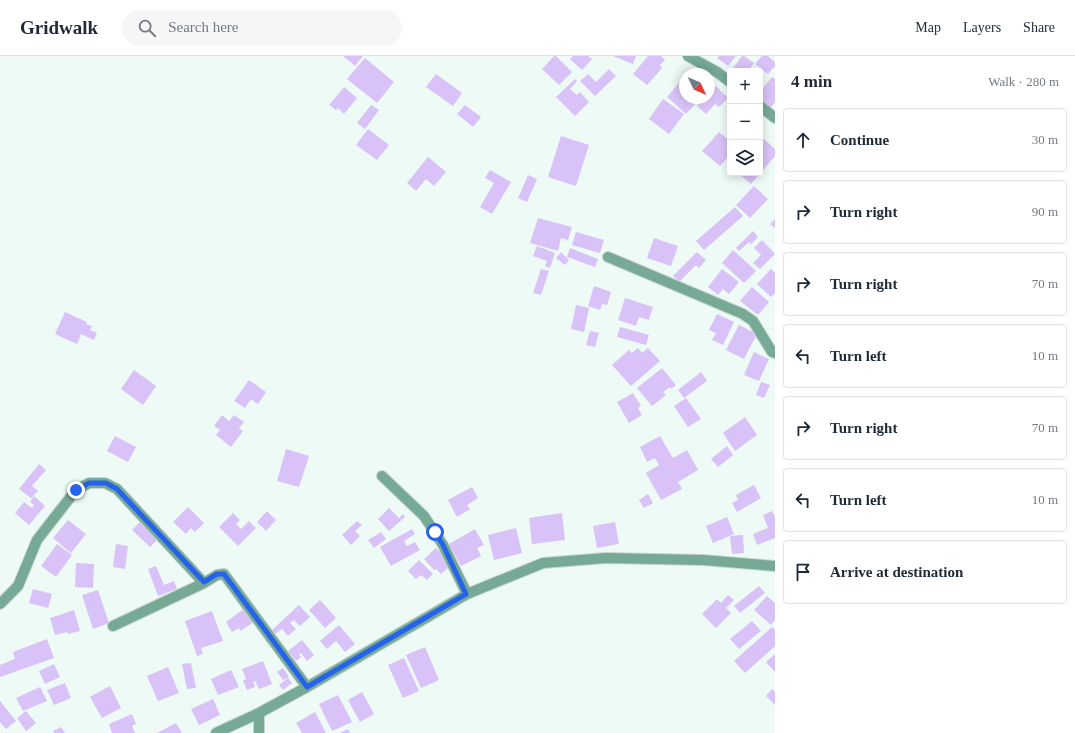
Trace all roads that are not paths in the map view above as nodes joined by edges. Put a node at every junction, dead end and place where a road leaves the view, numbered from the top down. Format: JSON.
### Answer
{"nodes":[{"id":1,"x":688,"y":56,"type":"edge"},
{"id":2,"x":727,"y":80,"type":"edge"},
{"id":3,"x":763,"y":108,"type":"edge"},
{"id":4,"x":775,"y":118,"type":"edge"},
{"id":5,"x":608,"y":257,"type":"dead end"},
{"id":6,"x":775,"y":353,"type":"edge"},
{"id":7,"x":382,"y":476,"type":"dead end"},
{"id":8,"x":775,"y":566,"type":"edge"},
{"id":9,"x":204,"y":582,"type":"junction"},
{"id":10,"x":466,"y":594,"type":"junction"},
{"id":11,"x":0,"y":604,"type":"edge"},
{"id":12,"x":113,"y":626,"type":"dead end"},
{"id":13,"x":307,"y":687,"type":"junction"},
{"id":14,"x":259,"y":713,"type":"junction"},
{"id":15,"x":216,"y":733,"type":"edge"},
{"id":16,"x":259,"y":733,"type":"edge"}],
"edges":[{"from":1,"to":2,"type":"street"},
{"from":3,"to":4,"type":"street"},
{"from":5,"to":6,"type":"street"},
{"from":7,"to":10,"type":"street"},
{"from":8,"to":10,"type":"street"},
{"from":9,"to":11,"type":"street"},
{"from":9,"to":12,"type":"street"},
{"from":9,"to":13,"type":"street"},
{"from":10,"to":13,"type":"street"},
{"from":13,"to":14,"type":"street"},
{"from":14,"to":15,"type":"street"},
{"from":14,"to":16,"type":"street"}]}
